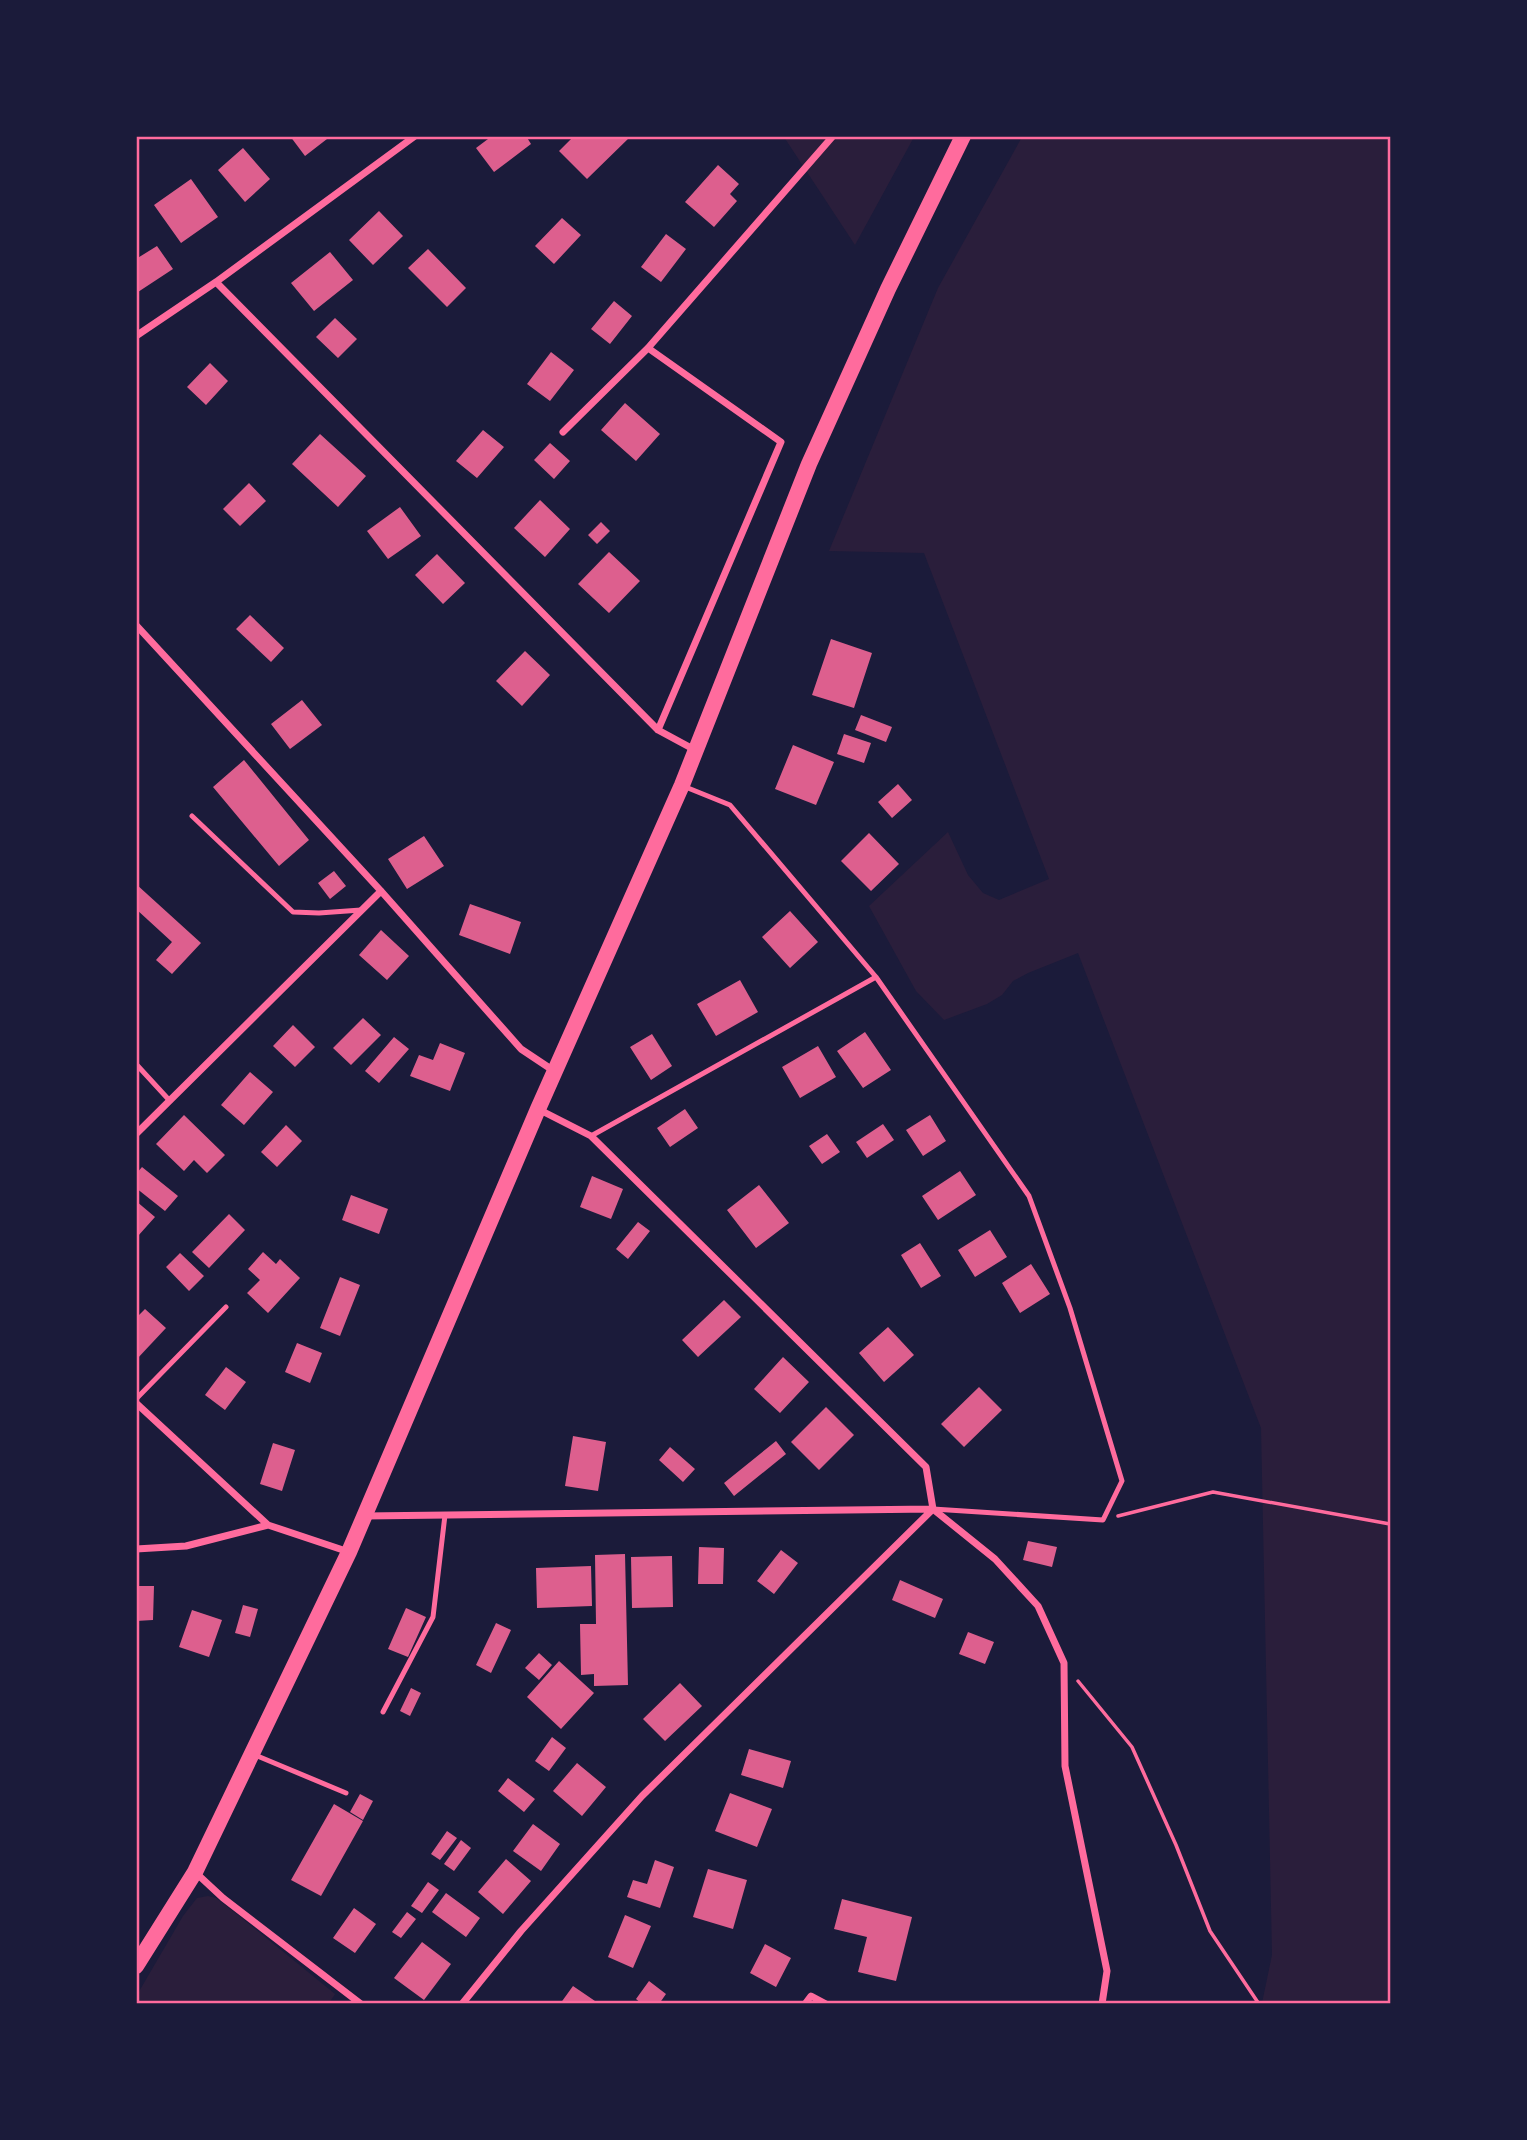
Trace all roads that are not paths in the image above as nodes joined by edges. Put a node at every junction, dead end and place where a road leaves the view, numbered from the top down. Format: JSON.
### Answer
{"nodes":[{"id":1,"x":415,"y":136,"type":"edge"},
{"id":2,"x":833,"y":136,"type":"edge"},
{"id":3,"x":963,"y":136,"type":"edge"},
{"id":4,"x":216,"y":282,"type":"junction"},
{"id":5,"x":136,"y":336,"type":"edge"},
{"id":6,"x":648,"y":348,"type":"junction"},
{"id":7,"x":563,"y":432,"type":"dead end"},
{"id":8,"x":136,"y":625,"type":"edge"},
{"id":9,"x":658,"y":730,"type":"junction"},
{"id":10,"x":696,"y":750,"type":"junction"},
{"id":11,"x":682,"y":785,"type":"junction"},
{"id":12,"x":192,"y":816,"type":"dead end"},
{"id":13,"x":381,"y":891,"type":"junction"},
{"id":14,"x":361,"y":910,"type":"junction"},
{"id":15,"x":876,"y":977,"type":"junction"},
{"id":16,"x":136,"y":1064,"type":"edge"},
{"id":17,"x":555,"y":1072,"type":"junction"},
{"id":18,"x":170,"y":1101,"type":"junction"},
{"id":19,"x":538,"y":1109,"type":"junction"},
{"id":20,"x":136,"y":1135,"type":"edge"},
{"id":21,"x":591,"y":1136,"type":"junction"},
{"id":22,"x":226,"y":1307,"type":"dead end"},
{"id":23,"x":136,"y":1401,"type":"edge"},
{"id":24,"x":933,"y":1509,"type":"junction"},
{"id":25,"x":445,"y":1515,"type":"junction"},
{"id":26,"x":365,"y":1516,"type":"junction"},
{"id":27,"x":268,"y":1525,"type":"junction"},
{"id":28,"x":136,"y":1549,"type":"edge"},
{"id":29,"x":349,"y":1552,"type":"junction"},
{"id":30,"x":383,"y":1712,"type":"dead end"},
{"id":31,"x":252,"y":1754,"type":"junction"},
{"id":32,"x":346,"y":1793,"type":"dead end"},
{"id":33,"x":195,"y":1872,"type":"junction"},
{"id":34,"x":136,"y":1966,"type":"edge"},
{"id":35,"x":361,"y":2004,"type":"edge"},
{"id":36,"x":462,"y":2004,"type":"edge"},
{"id":37,"x":805,"y":2004,"type":"edge"},
{"id":38,"x":826,"y":2004,"type":"edge"},
{"id":39,"x":1102,"y":2004,"type":"edge"}],
"edges":[{"from":1,"to":4,"type":"street"},
{"from":2,"to":6,"type":"street"},
{"from":3,"to":10,"type":"main road"},
{"from":4,"to":5,"type":"street"},
{"from":4,"to":9,"type":"street"},
{"from":6,"to":7,"type":"street"},
{"from":6,"to":9,"type":"street"},
{"from":8,"to":13,"type":"street"},
{"from":9,"to":10,"type":"street"},
{"from":10,"to":11,"type":"main road"},
{"from":11,"to":15,"type":"lane"},
{"from":11,"to":17,"type":"main road"},
{"from":12,"to":14,"type":"lane"},
{"from":13,"to":14,"type":"street"},
{"from":13,"to":17,"type":"street"},
{"from":14,"to":18,"type":"street"},
{"from":15,"to":21,"type":"lane"},
{"from":15,"to":24,"type":"lane"},
{"from":16,"to":18,"type":"lane"},
{"from":17,"to":19,"type":"main road"},
{"from":18,"to":20,"type":"street"},
{"from":19,"to":21,"type":"street"},
{"from":19,"to":26,"type":"main road"},
{"from":21,"to":24,"type":"street"},
{"from":22,"to":23,"type":"lane"},
{"from":23,"to":27,"type":"street"},
{"from":24,"to":25,"type":"street"},
{"from":24,"to":36,"type":"street"},
{"from":24,"to":39,"type":"street"},
{"from":25,"to":26,"type":"street"},
{"from":25,"to":30,"type":"lane"},
{"from":26,"to":29,"type":"main road"},
{"from":27,"to":28,"type":"street"},
{"from":27,"to":29,"type":"street"},
{"from":29,"to":31,"type":"main road"},
{"from":31,"to":32,"type":"lane"},
{"from":31,"to":33,"type":"main road"},
{"from":33,"to":34,"type":"main road"},
{"from":33,"to":35,"type":"street"},
{"from":37,"to":38,"type":"street"}]}
